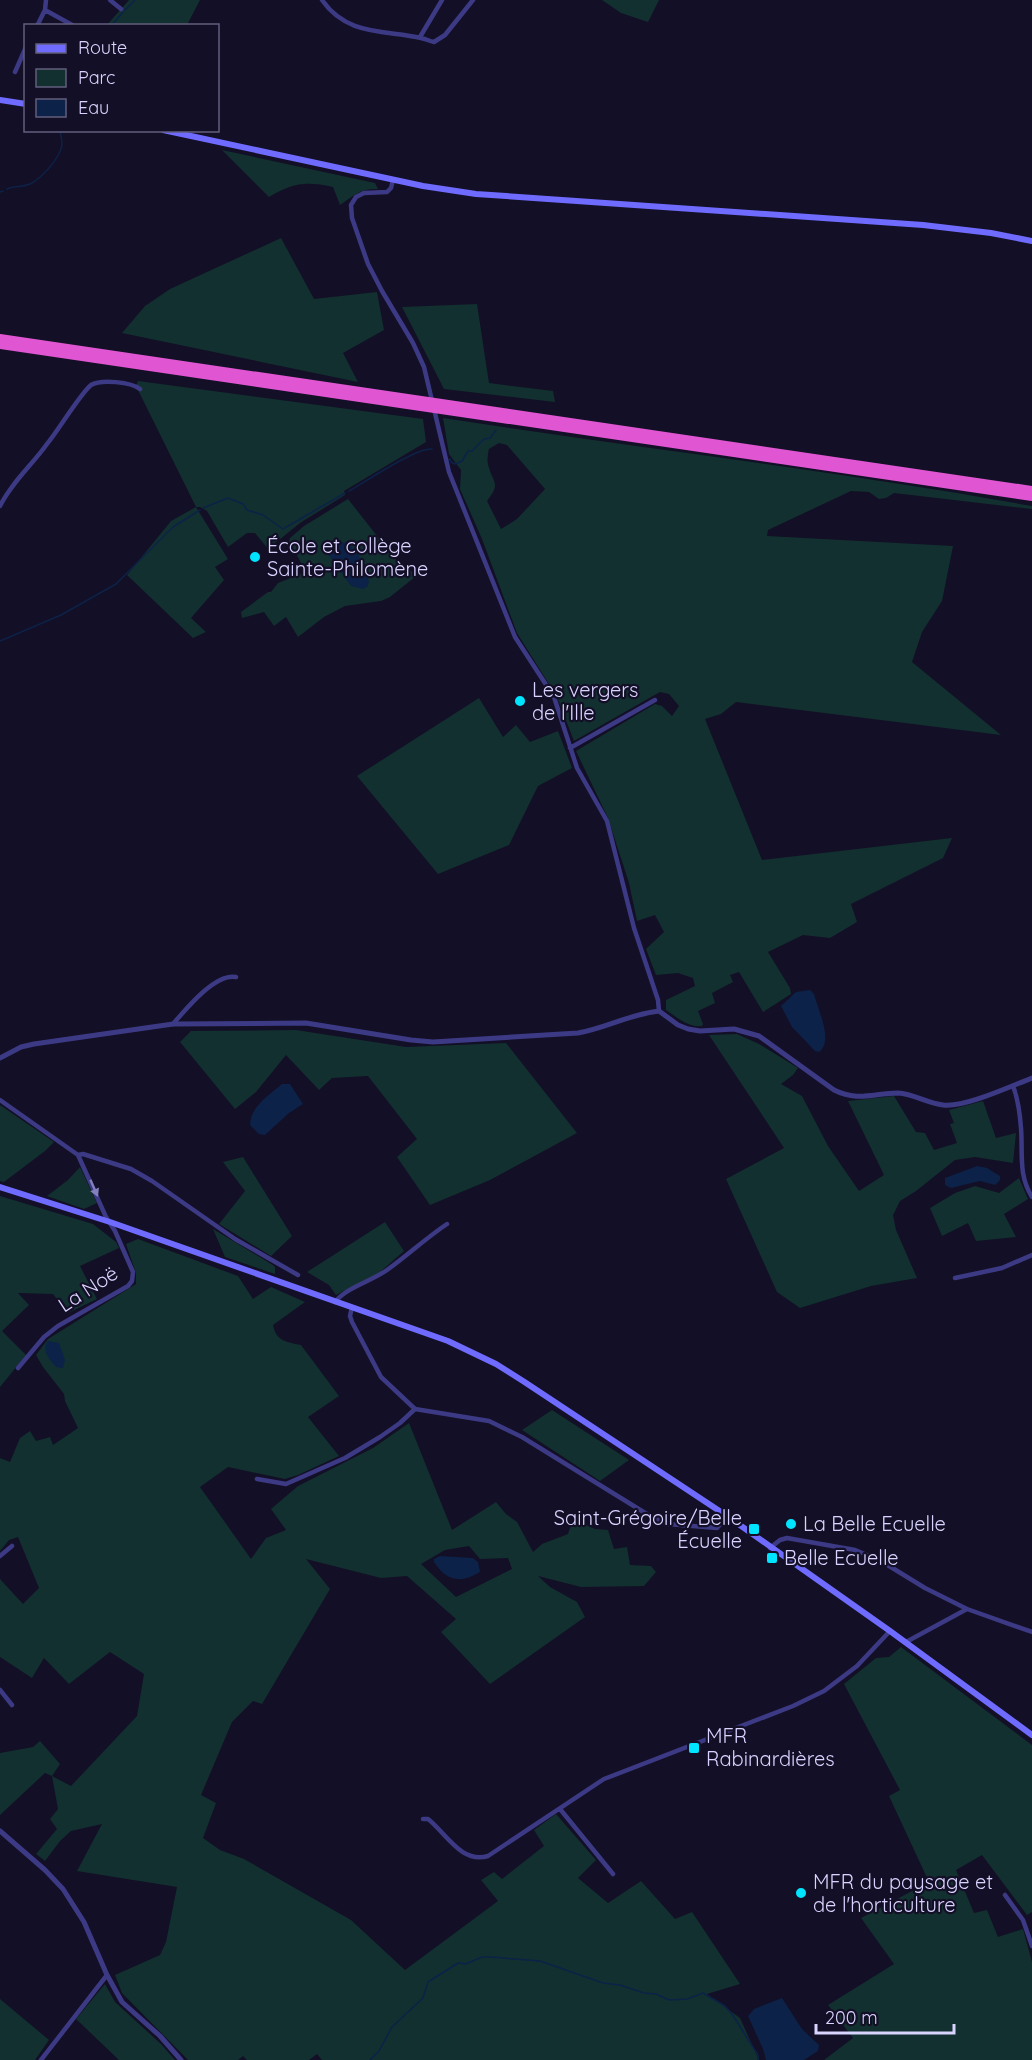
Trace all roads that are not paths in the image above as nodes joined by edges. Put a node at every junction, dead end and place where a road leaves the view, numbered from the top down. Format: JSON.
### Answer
{"nodes":[{"id":1,"x":46,"y":0,"type":"edge"},
{"id":2,"x":110,"y":0,"type":"edge"},
{"id":3,"x":322,"y":0,"type":"edge"},
{"id":4,"x":442,"y":0,"type":"edge"},
{"id":5,"x":473,"y":0,"type":"edge"},
{"id":6,"x":122,"y":9,"type":"dead end"},
{"id":7,"x":45,"y":10,"type":"junction"},
{"id":8,"x":38,"y":24,"type":"edge"},
{"id":9,"x":70,"y":24,"type":"edge"},
{"id":10,"x":420,"y":37,"type":"junction"},
{"id":11,"x":24,"y":53,"type":"edge"},
{"id":12,"x":15,"y":72,"type":"dead end"},
{"id":13,"x":0,"y":98,"type":"edge"},
{"id":14,"x":24,"y":102,"type":"edge"},
{"id":15,"x":172,"y":132,"type":"edge"},
{"id":16,"x":393,"y":180,"type":"junction"},
{"id":17,"x":1032,"y":241,"type":"edge"},
{"id":18,"x":0,"y":338,"type":"edge"},
{"id":19,"x":0,"y":345,"type":"edge"},
{"id":20,"x":140,"y":389,"type":"dead end"},
{"id":21,"x":1032,"y":489,"type":"edge"},
{"id":22,"x":2,"y":496,"type":"edge"},
{"id":23,"x":1032,"y":496,"type":"edge"},
{"id":24,"x":0,"y":506,"type":"edge"},
{"id":25,"x":655,"y":700,"type":"dead end"},
{"id":26,"x":570,"y":748,"type":"junction"},
{"id":27,"x":236,"y":977,"type":"dead end"},
{"id":28,"x":659,"y":1011,"type":"junction"},
{"id":29,"x":172,"y":1024,"type":"junction"},
{"id":30,"x":0,"y":1058,"type":"edge"},
{"id":31,"x":1032,"y":1078,"type":"edge"},
{"id":32,"x":1013,"y":1086,"type":"junction"},
{"id":33,"x":0,"y":1100,"type":"edge"},
{"id":34,"x":78,"y":1155,"type":"junction"},
{"id":35,"x":0,"y":1187,"type":"edge"},
{"id":36,"x":1032,"y":1197,"type":"edge"},
{"id":37,"x":110,"y":1222,"type":"junction"},
{"id":38,"x":447,"y":1224,"type":"dead end"},
{"id":39,"x":1032,"y":1255,"type":"edge"},
{"id":40,"x":298,"y":1275,"type":"dead end"},
{"id":41,"x":955,"y":1278,"type":"dead end"},
{"id":42,"x":335,"y":1302,"type":"junction"},
{"id":43,"x":351,"y":1308,"type":"junction"},
{"id":44,"x":18,"y":1368,"type":"dead end"},
{"id":45,"x":414,"y":1409,"type":"junction"},
{"id":46,"x":257,"y":1479,"type":"dead end"},
{"id":47,"x":727,"y":1516,"type":"junction"},
{"id":48,"x":12,"y":1546,"type":"dead end"},
{"id":49,"x":770,"y":1548,"type":"junction"},
{"id":50,"x":0,"y":1556,"type":"edge"},
{"id":51,"x":967,"y":1609,"type":"junction"},
{"id":52,"x":890,"y":1631,"type":"junction"},
{"id":53,"x":1032,"y":1632,"type":"edge"},
{"id":54,"x":906,"y":1642,"type":"junction"},
{"id":55,"x":0,"y":1690,"type":"edge"},
{"id":56,"x":12,"y":1705,"type":"dead end"},
{"id":57,"x":1032,"y":1735,"type":"edge"},
{"id":58,"x":560,"y":1809,"type":"junction"},
{"id":59,"x":423,"y":1819,"type":"dead end"},
{"id":60,"x":0,"y":1831,"type":"edge"},
{"id":61,"x":612,"y":1874,"type":"dead end"},
{"id":62,"x":1005,"y":1895,"type":"dead end"},
{"id":63,"x":1032,"y":1946,"type":"edge"},
{"id":64,"x":107,"y":1975,"type":"junction"},
{"id":65,"x":41,"y":2060,"type":"edge"},
{"id":66,"x":181,"y":2060,"type":"edge"}],
"edges":[{"from":1,"to":7,"type":"street"},
{"from":2,"to":6,"type":"street"},
{"from":3,"to":10,"type":"street"},
{"from":4,"to":10,"type":"street"},
{"from":5,"to":10,"type":"street"},
{"from":7,"to":8,"type":"street"},
{"from":7,"to":9,"type":"street"},
{"from":11,"to":12,"type":"street"},
{"from":13,"to":14,"type":"main road"},
{"from":15,"to":16,"type":"main road"},
{"from":16,"to":17,"type":"main road"},
{"from":16,"to":26,"type":"street"},
{"from":18,"to":21,"type":"highway"},
{"from":19,"to":23,"type":"highway"},
{"from":20,"to":22,"type":"street"},
{"from":22,"to":24,"type":"street"},
{"from":25,"to":26,"type":"street"},
{"from":26,"to":28,"type":"street"},
{"from":27,"to":29,"type":"street"},
{"from":28,"to":29,"type":"street"},
{"from":28,"to":32,"type":"street"},
{"from":29,"to":30,"type":"street"},
{"from":31,"to":32,"type":"street"},
{"from":32,"to":36,"type":"street"},
{"from":33,"to":34,"type":"street"},
{"from":34,"to":37,"type":"street","one_way":true},
{"from":34,"to":40,"type":"street"},
{"from":35,"to":37,"type":"main road"},
{"from":37,"to":42,"type":"main road"},
{"from":37,"to":44,"type":"street","name":"La Noë"},
{"from":38,"to":42,"type":"street"},
{"from":39,"to":41,"type":"street"},
{"from":42,"to":43,"type":"main road"},
{"from":43,"to":45,"type":"street"},
{"from":43,"to":47,"type":"main road"},
{"from":45,"to":46,"type":"street"},
{"from":45,"to":47,"type":"street"},
{"from":47,"to":49,"type":"main road"},
{"from":48,"to":50,"type":"street"},
{"from":49,"to":51,"type":"street"},
{"from":49,"to":52,"type":"main road"},
{"from":51,"to":53,"type":"street"},
{"from":51,"to":54,"type":"street"},
{"from":52,"to":54,"type":"main road"},
{"from":52,"to":58,"type":"street"},
{"from":54,"to":57,"type":"main road"},
{"from":55,"to":56,"type":"street"},
{"from":58,"to":59,"type":"street"},
{"from":58,"to":61,"type":"street"},
{"from":60,"to":64,"type":"street"},
{"from":62,"to":63,"type":"street"},
{"from":64,"to":65,"type":"street"},
{"from":64,"to":66,"type":"street"}]}
